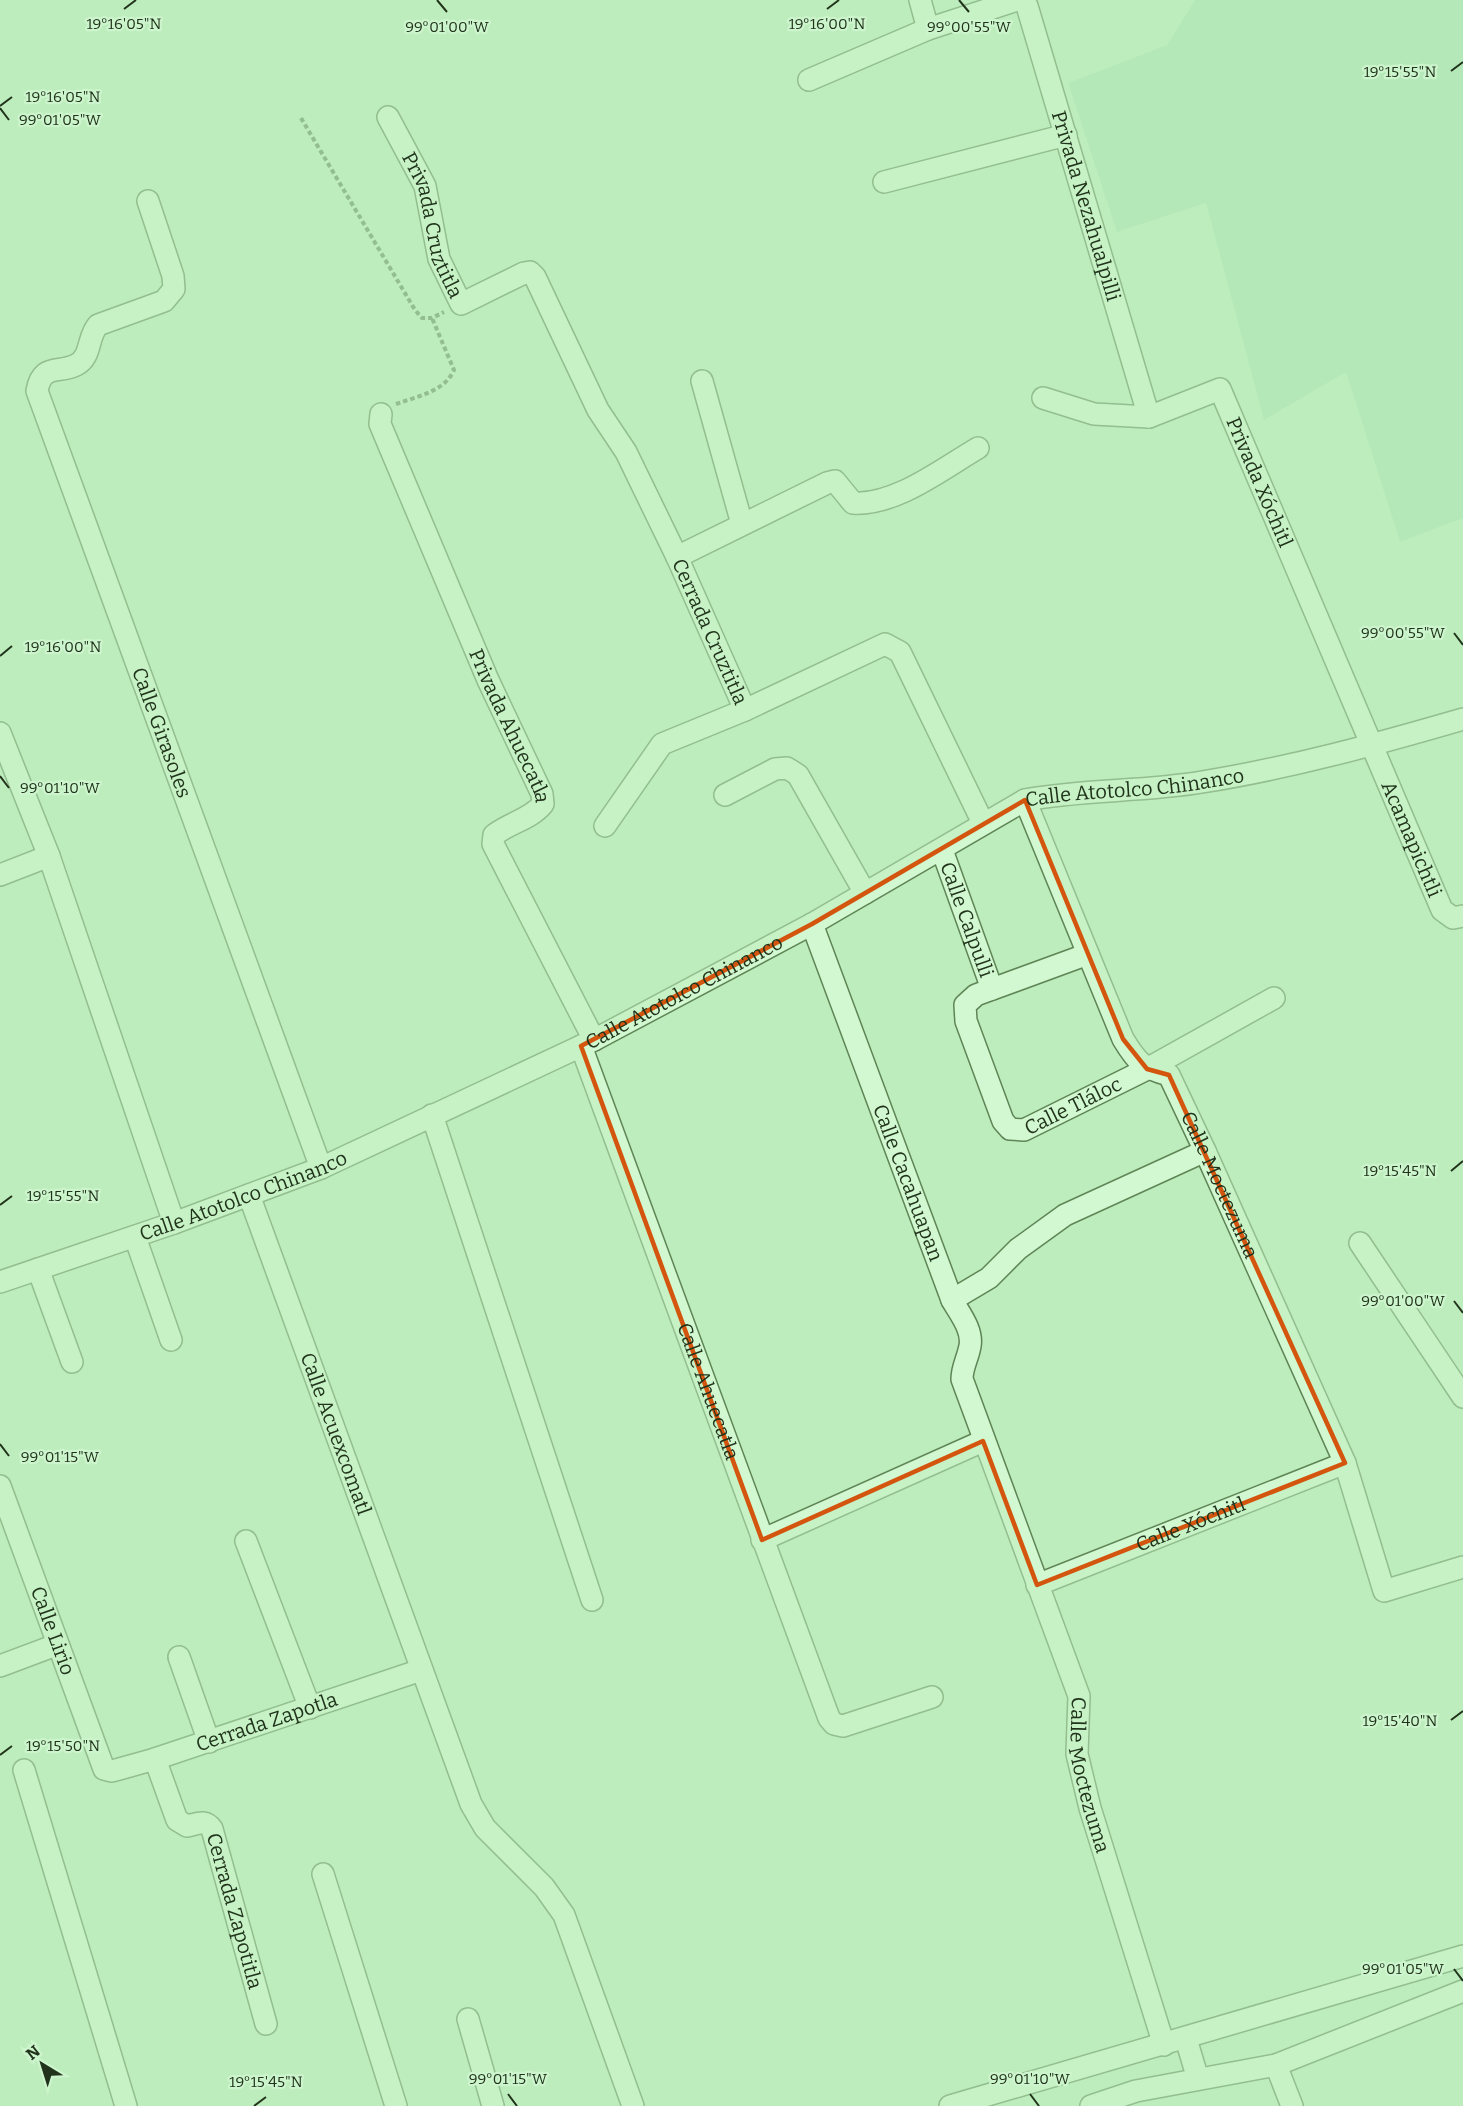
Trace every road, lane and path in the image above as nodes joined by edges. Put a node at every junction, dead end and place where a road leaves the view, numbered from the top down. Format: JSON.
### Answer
{"nodes":[{"id":1,"x":920,"y":0,"type":"edge"},
{"id":2,"x":1017,"y":0,"type":"edge"},
{"id":3,"x":928,"y":29,"type":"junction"},
{"id":4,"x":809,"y":80,"type":"dead end"},
{"id":5,"x":388,"y":117,"type":"dead end"},
{"id":6,"x":301,"y":118,"type":"dead end"},
{"id":7,"x":1066,"y":135,"type":"junction"},
{"id":8,"x":884,"y":182,"type":"dead end"},
{"id":9,"x":148,"y":201,"type":"dead end"},
{"id":10,"x":524,"y":273,"type":"joint"},
{"id":11,"x":461,"y":304,"type":"junction"},
{"id":12,"x":432,"y":318,"type":"junction"},
{"id":13,"x":702,"y":381,"type":"dead end"},
{"id":14,"x":1043,"y":398,"type":"dead end"},
{"id":15,"x":381,"y":414,"type":"joint"},
{"id":16,"x":1149,"y":417,"type":"junction"},
{"id":17,"x":978,"y":448,"type":"dead end"},
{"id":18,"x":742,"y":524,"type":"junction"},
{"id":19,"x":677,"y":557,"type":"junction"},
{"id":20,"x":745,"y":710,"type":"junction"},
{"id":21,"x":1463,"y":719,"type":"edge"},
{"id":22,"x":0,"y":733,"type":"edge"},
{"id":23,"x":1371,"y":746,"type":"junction"},
{"id":24,"x":4,"y":754,"type":"edge"},
{"id":25,"x":725,"y":795,"type":"dead end"},
{"id":26,"x":1025,"y":800,"type":"junction"},
{"id":27,"x":983,"y":823,"type":"junction"},
{"id":28,"x":605,"y":826,"type":"dead end"},
{"id":29,"x":942,"y":850,"type":"junction"},
{"id":30,"x":49,"y":856,"type":"junction"},
{"id":31,"x":0,"y":875,"type":"edge"},
{"id":32,"x":866,"y":893,"type":"junction"},
{"id":33,"x":1463,"y":916,"type":"edge"},
{"id":34,"x":812,"y":924,"type":"junction"},
{"id":35,"x":1088,"y":954,"type":"junction"},
{"id":36,"x":992,"y":989,"type":"junction"},
{"id":37,"x":1274,"y":998,"type":"dead end"},
{"id":38,"x":588,"y":1043,"type":"junction"},
{"id":39,"x":1147,"y":1069,"type":"junction"},
{"id":40,"x":432,"y":1115,"type":"junction"},
{"id":41,"x":1205,"y":1151,"type":"junction"},
{"id":42,"x":321,"y":1168,"type":"junction"},
{"id":43,"x":249,"y":1195,"type":"junction"},
{"id":44,"x":174,"y":1223,"type":"junction"},
{"id":45,"x":135,"y":1237,"type":"junction"},
{"id":46,"x":1360,"y":1243,"type":"dead end"},
{"id":47,"x":38,"y":1269,"type":"junction"},
{"id":48,"x":0,"y":1282,"type":"edge"},
{"id":49,"x":952,"y":1300,"type":"junction"},
{"id":50,"x":171,"y":1340,"type":"dead end"},
{"id":51,"x":72,"y":1362,"type":"dead end"},
{"id":52,"x":1463,"y":1397,"type":"edge"},
{"id":53,"x":982,"y":1441,"type":"junction"},
{"id":54,"x":1345,"y":1463,"type":"junction"},
{"id":55,"x":0,"y":1486,"type":"edge"},
{"id":56,"x":762,"y":1540,"type":"junction"},
{"id":57,"x":246,"y":1541,"type":"dead end"},
{"id":58,"x":1463,"y":1567,"type":"edge"},
{"id":59,"x":1037,"y":1585,"type":"junction"},
{"id":60,"x":592,"y":1600,"type":"dead end"},
{"id":61,"x":57,"y":1645,"type":"junction"},
{"id":62,"x":178,"y":1657,"type":"dead end"},
{"id":63,"x":0,"y":1666,"type":"edge"},
{"id":64,"x":421,"y":1670,"type":"junction"},
{"id":65,"x":932,"y":1697,"type":"dead end"},
{"id":66,"x":310,"y":1708,"type":"junction"},
{"id":67,"x":209,"y":1742,"type":"junction"},
{"id":68,"x":155,"y":1759,"type":"junction"},
{"id":69,"x":24,"y":1770,"type":"dead end"},
{"id":70,"x":112,"y":1771,"type":"joint"},
{"id":71,"x":323,"y":1874,"type":"dead end"},
{"id":72,"x":1463,"y":1956,"type":"edge"},
{"id":73,"x":1463,"y":1991,"type":"edge"},
{"id":74,"x":468,"y":2019,"type":"dead end"},
{"id":75,"x":266,"y":2024,"type":"dead end"},
{"id":76,"x":1186,"y":2038,"type":"junction"},
{"id":77,"x":1164,"y":2045,"type":"junction"},
{"id":78,"x":1276,"y":2065,"type":"junction"},
{"id":79,"x":1198,"y":2079,"type":"junction"},
{"id":80,"x":126,"y":2106,"type":"edge"},
{"id":81,"x":396,"y":2106,"type":"edge"},
{"id":82,"x":493,"y":2106,"type":"edge"},
{"id":83,"x":633,"y":2106,"type":"edge"},
{"id":84,"x":951,"y":2106,"type":"edge"},
{"id":85,"x":1090,"y":2106,"type":"edge"},
{"id":86,"x":1292,"y":2106,"type":"edge"}],
"edges":[{"from":1,"to":3,"type":"street"},
{"from":2,"to":3,"type":"street","name":"Privada Nezahualpilli"},
{"from":2,"to":7,"type":"street","name":"Privada Nezahualpilli"},
{"from":3,"to":4,"type":"street","name":"Privada Nezahualpilli"},
{"from":5,"to":11,"type":"street","name":"Privada Cruztitla"},
{"from":6,"to":12,"type":"path"},
{"from":7,"to":8,"type":"street"},
{"from":7,"to":16,"type":"street","name":"Privada Nezahualpilli"},
{"from":9,"to":42,"type":"street","name":"Calle Girasoles"},
{"from":10,"to":11,"type":"street","name":"Privada Cruztitla"},
{"from":10,"to":19,"type":"street","name":"Cerrada Cruztitla"},
{"from":11,"to":12,"type":"path"},
{"from":12,"to":15,"type":"path"},
{"from":13,"to":18,"type":"street"},
{"from":14,"to":16,"type":"street","name":"Privada Xóchitl"},
{"from":15,"to":38,"type":"street","name":"Privada Ahuecatla"},
{"from":16,"to":23,"type":"street","name":"Privada Xóchitl"},
{"from":17,"to":18,"type":"street"},
{"from":18,"to":19,"type":"street"},
{"from":19,"to":20,"type":"street","name":"Cerrada Cruztitla"},
{"from":20,"to":27,"type":"street","name":"Cerrada Cruztitla"},
{"from":20,"to":28,"type":"street"},
{"from":21,"to":23,"type":"street","name":"Calle Atotolco Chinanco"},
{"from":22,"to":24,"type":"street"},
{"from":23,"to":26,"type":"street","name":"Calle Atotolco Chinanco"},
{"from":23,"to":33,"type":"street","name":"Acamapichtli"},
{"from":24,"to":30,"type":"street"},
{"from":25,"to":32,"type":"street"},
{"from":26,"to":27,"type":"street","name":"Calle Atotolco Chinanco"},
{"from":26,"to":35,"type":"street","name":"Calle Moctezuma"},
{"from":27,"to":29,"type":"street","name":"Calle Atotolco Chinanco"},
{"from":29,"to":32,"type":"street","name":"Calle Atotolco Chinanco"},
{"from":29,"to":36,"type":"street","name":"Calle Calpulli"},
{"from":30,"to":31,"type":"street"},
{"from":30,"to":44,"type":"street"},
{"from":32,"to":34,"type":"street","name":"Calle Atotolco Chinanco"},
{"from":34,"to":38,"type":"street","name":"Calle Atotolco Chinanco"},
{"from":34,"to":49,"type":"street","name":"Calle Cacahuapan"},
{"from":35,"to":36,"type":"street","name":"Calle Tláloc"},
{"from":35,"to":39,"type":"street","name":"Calle Moctezuma"},
{"from":36,"to":39,"type":"street","name":"Calle Tláloc"},
{"from":37,"to":39,"type":"street","name":"Calle Tláloc"},
{"from":38,"to":40,"type":"street","name":"Calle Atotolco Chinanco"},
{"from":38,"to":56,"type":"street","name":"Calle Ahuecatla"},
{"from":39,"to":41,"type":"street","name":"Calle Moctezuma"},
{"from":40,"to":42,"type":"street","name":"Calle Atotolco Chinanco"},
{"from":40,"to":60,"type":"street"},
{"from":41,"to":49,"type":"street"},
{"from":41,"to":54,"type":"street","name":"Calle Moctezuma"},
{"from":42,"to":43,"type":"street","name":"Calle Atotolco Chinanco"},
{"from":43,"to":44,"type":"street","name":"Calle Atotolco Chinanco"},
{"from":43,"to":64,"type":"street","name":"Calle Acuexcomatl"},
{"from":44,"to":45,"type":"street","name":"Calle Atotolco Chinanco"},
{"from":45,"to":47,"type":"street","name":"Calle Atotolco Chinanco"},
{"from":45,"to":50,"type":"street"},
{"from":46,"to":52,"type":"street"},
{"from":47,"to":48,"type":"street","name":"Calle Atotolco Chinanco"},
{"from":47,"to":51,"type":"street"},
{"from":49,"to":53,"type":"street","name":"Calle Cacahuapan"},
{"from":53,"to":56,"type":"street"},
{"from":53,"to":59,"type":"street","name":"Calle Moctezuma"},
{"from":54,"to":58,"type":"street","name":"Calle Moctezuma"},
{"from":54,"to":59,"type":"street","name":"Calle Xóchitl"},
{"from":55,"to":61,"type":"street","name":"Calle Lirio"},
{"from":56,"to":65,"type":"street","name":"Calle Ahuecatla"},
{"from":57,"to":66,"type":"street"},
{"from":59,"to":77,"type":"street","name":"Calle Moctezuma"},
{"from":61,"to":63,"type":"street"},
{"from":61,"to":70,"type":"street","name":"Calle Lirio"},
{"from":62,"to":67,"type":"street"},
{"from":64,"to":66,"type":"street","name":"Cerrada Zapotla"},
{"from":64,"to":83,"type":"street","name":"Calle Acuexcomatl"},
{"from":66,"to":67,"type":"street","name":"Cerrada Zapotla"},
{"from":67,"to":68,"type":"street","name":"Cerrada Zapotla"},
{"from":68,"to":70,"type":"street","name":"Cerrada Zapotla"},
{"from":68,"to":75,"type":"street","name":"Cerrada Zapotitla"},
{"from":69,"to":80,"type":"street"},
{"from":71,"to":81,"type":"street"},
{"from":72,"to":76,"type":"street"},
{"from":73,"to":78,"type":"street"},
{"from":74,"to":82,"type":"street"},
{"from":76,"to":77,"type":"street"},
{"from":76,"to":79,"type":"street"},
{"from":77,"to":84,"type":"street"},
{"from":78,"to":79,"type":"street"},
{"from":78,"to":86,"type":"street"},
{"from":79,"to":85,"type":"street"}]}
